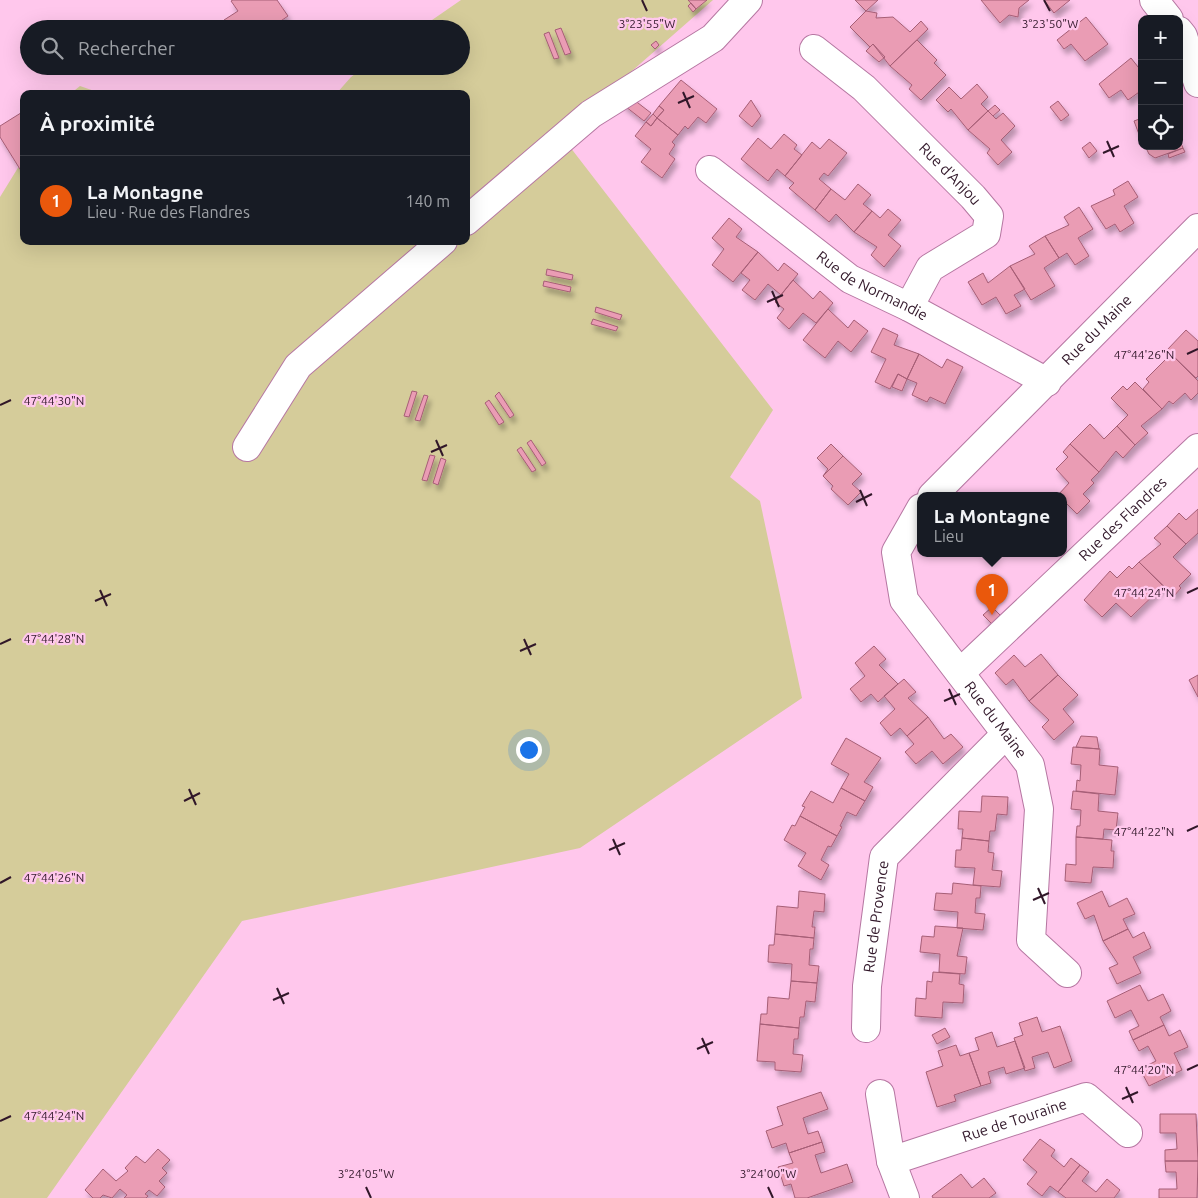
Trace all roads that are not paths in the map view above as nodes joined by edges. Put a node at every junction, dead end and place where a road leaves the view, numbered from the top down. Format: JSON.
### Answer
{"nodes":[{"id":1,"x":748,"y":0,"type":"edge"},
{"id":2,"x":1154,"y":0,"type":"edge"},
{"id":3,"x":1166,"y":15,"type":"edge"},
{"id":4,"x":1183,"y":36,"type":"edge"},
{"id":5,"x":814,"y":50,"type":"dead end"},
{"id":6,"x":1198,"y":83,"type":"edge"},
{"id":7,"x":710,"y":170,"type":"dead end"},
{"id":8,"x":470,"y":218,"type":"edge"},
{"id":9,"x":1198,"y":228,"type":"edge"},
{"id":10,"x":438,"y":245,"type":"edge"},
{"id":11,"x":909,"y":307,"type":"junction"},
{"id":12,"x":1047,"y":382,"type":"junction"},
{"id":13,"x":247,"y":448,"type":"dead end"},
{"id":14,"x":1198,"y":448,"type":"edge"},
{"id":15,"x":936,"y":492,"type":"edge"},
{"id":16,"x":917,"y":515,"type":"edge"},
{"id":17,"x":960,"y":673,"type":"junction"},
{"id":18,"x":1006,"y":734,"type":"junction"},
{"id":19,"x":1067,"y":973,"type":"dead end"},
{"id":20,"x":866,"y":1028,"type":"dead end"},
{"id":21,"x":880,"y":1094,"type":"dead end"},
{"id":22,"x":1128,"y":1133,"type":"dead end"},
{"id":23,"x":891,"y":1160,"type":"junction"},
{"id":24,"x":905,"y":1198,"type":"edge"}],
"edges":[{"from":1,"to":8,"type":"street"},
{"from":2,"to":3,"type":"street"},
{"from":4,"to":6,"type":"street"},
{"from":5,"to":11,"type":"street","name":"Rue d'Anjou"},
{"from":7,"to":11,"type":"street","name":"Rue de Normandie"},
{"from":9,"to":12,"type":"street","name":"Rue du Maine"},
{"from":10,"to":13,"type":"street"},
{"from":11,"to":12,"type":"street","name":"Rue de Normandie"},
{"from":12,"to":15,"type":"street","name":"Rue du Maine"},
{"from":14,"to":17,"type":"street","name":"Rue des Flandres"},
{"from":16,"to":17,"type":"street","name":"Rue du Maine"},
{"from":17,"to":18,"type":"street","name":"Rue du Maine"},
{"from":18,"to":19,"type":"street","name":"Rue du Maine"},
{"from":18,"to":20,"type":"street","name":"Rue de Provence"},
{"from":21,"to":23,"type":"street"},
{"from":22,"to":23,"type":"street","name":"Rue de Touraine"},
{"from":23,"to":24,"type":"street"}]}
